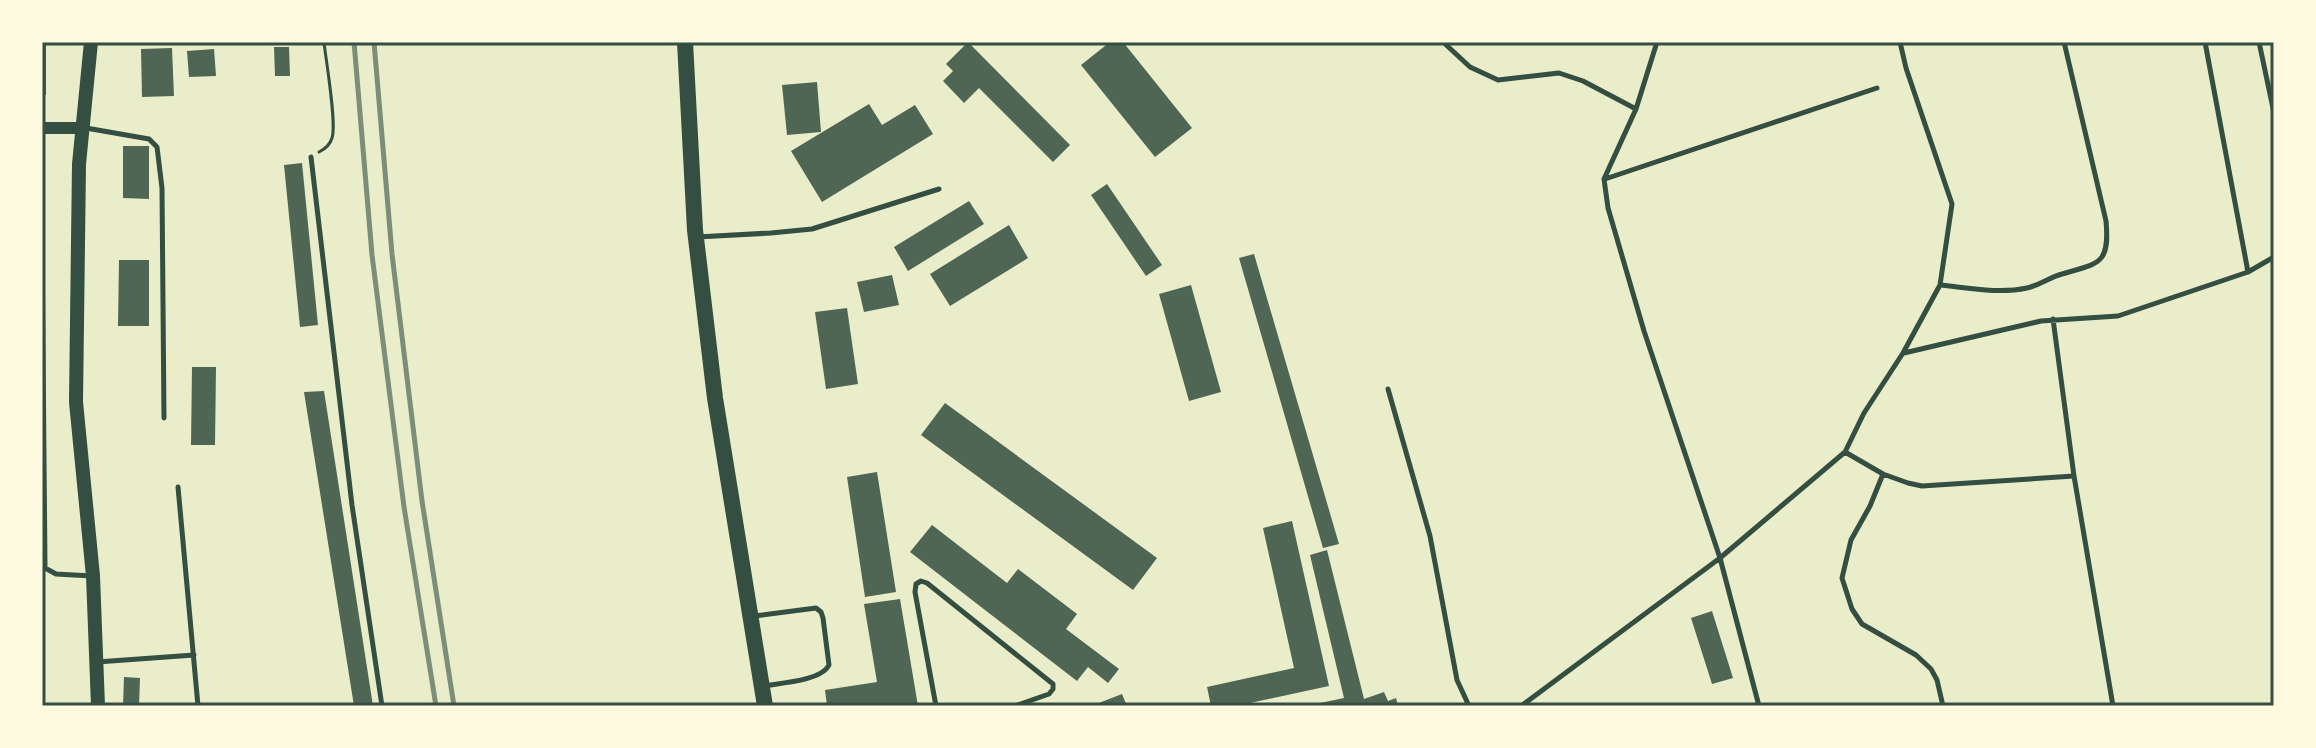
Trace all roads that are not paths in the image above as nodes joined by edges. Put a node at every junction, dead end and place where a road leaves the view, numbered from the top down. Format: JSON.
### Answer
{"nodes":[{"id":1,"x":91,"y":42,"type":"edge"},
{"id":2,"x":685,"y":42,"type":"edge"},
{"id":3,"x":1443,"y":42,"type":"edge"},
{"id":4,"x":1657,"y":42,"type":"edge"},
{"id":5,"x":1900,"y":42,"type":"edge"},
{"id":6,"x":2064,"y":42,"type":"edge"},
{"id":7,"x":2205,"y":42,"type":"edge"},
{"id":8,"x":2259,"y":42,"type":"edge"},
{"id":9,"x":1877,"y":88,"type":"dead end"},
{"id":10,"x":1636,"y":109,"type":"junction"},
{"id":11,"x":2274,"y":113,"type":"edge"},
{"id":12,"x":42,"y":128,"type":"edge"},
{"id":13,"x":83,"y":128,"type":"junction"},
{"id":14,"x":311,"y":157,"type":"road end"},
{"id":15,"x":1604,"y":179,"type":"junction"},
{"id":16,"x":939,"y":189,"type":"dead end"},
{"id":17,"x":696,"y":237,"type":"junction"},
{"id":18,"x":42,"y":241,"type":"edge"},
{"id":19,"x":2274,"y":257,"type":"edge"},
{"id":20,"x":42,"y":263,"type":"edge"},
{"id":21,"x":2248,"y":272,"type":"junction"},
{"id":22,"x":1940,"y":285,"type":"junction"},
{"id":23,"x":2053,"y":319,"type":"junction"},
{"id":24,"x":1903,"y":353,"type":"junction"},
{"id":25,"x":1388,"y":389,"type":"dead end"},
{"id":26,"x":164,"y":418,"type":"dead end"},
{"id":27,"x":1845,"y":452,"type":"junction"},
{"id":28,"x":44,"y":463,"type":"edge"},
{"id":29,"x":1883,"y":474,"type":"junction"},
{"id":30,"x":2074,"y":476,"type":"junction"},
{"id":31,"x":178,"y":487,"type":"dead end"},
{"id":32,"x":1720,"y":558,"type":"junction"},
{"id":33,"x":44,"y":568,"type":"edge"},
{"id":34,"x":93,"y":576,"type":"junction"},
{"id":35,"x":751,"y":616,"type":"junction"},
{"id":36,"x":194,"y":655,"type":"junction"},
{"id":37,"x":96,"y":662,"type":"junction"},
{"id":38,"x":762,"y":686,"type":"junction"},
{"id":39,"x":98,"y":706,"type":"edge"},
{"id":40,"x":198,"y":706,"type":"edge"},
{"id":41,"x":382,"y":706,"type":"edge"},
{"id":42,"x":765,"y":706,"type":"edge"},
{"id":43,"x":936,"y":706,"type":"edge"},
{"id":44,"x":1015,"y":706,"type":"edge"},
{"id":45,"x":1469,"y":706,"type":"edge"},
{"id":46,"x":1521,"y":706,"type":"edge"},
{"id":47,"x":1759,"y":706,"type":"edge"},
{"id":48,"x":1943,"y":706,"type":"edge"},
{"id":49,"x":2113,"y":706,"type":"edge"}],
"edges":[{"from":1,"to":13,"type":"main road"},
{"from":2,"to":17,"type":"highway"},
{"from":3,"to":10,"type":"lane"},
{"from":4,"to":10,"type":"lane"},
{"from":5,"to":22,"type":"lane"},
{"from":6,"to":22,"type":"lane"},
{"from":7,"to":21,"type":"lane"},
{"from":8,"to":11,"type":"lane"},
{"from":9,"to":15,"type":"lane"},
{"from":10,"to":15,"type":"lane"},
{"from":12,"to":13,"type":"street"},
{"from":13,"to":26,"type":"lane"},
{"from":13,"to":34,"type":"main road"},
{"from":14,"to":41,"type":"lane"},
{"from":15,"to":32,"type":"lane"},
{"from":16,"to":17,"type":"lane"},
{"from":17,"to":35,"type":"highway"},
{"from":18,"to":20,"type":"lane"},
{"from":19,"to":21,"type":"lane"},
{"from":20,"to":28,"type":"lane"},
{"from":21,"to":23,"type":"lane"},
{"from":22,"to":24,"type":"lane"},
{"from":23,"to":24,"type":"lane"},
{"from":23,"to":30,"type":"lane"},
{"from":24,"to":27,"type":"lane"},
{"from":25,"to":45,"type":"lane"},
{"from":27,"to":29,"type":"lane"},
{"from":27,"to":32,"type":"lane"},
{"from":28,"to":33,"type":"lane"},
{"from":29,"to":30,"type":"lane"},
{"from":29,"to":48,"type":"lane"},
{"from":30,"to":49,"type":"lane"},
{"from":31,"to":36,"type":"lane"},
{"from":32,"to":46,"type":"lane"},
{"from":32,"to":47,"type":"lane"},
{"from":33,"to":34,"type":"lane"},
{"from":34,"to":37,"type":"main road"},
{"from":35,"to":38,"type":"highway"},
{"from":35,"to":38,"type":"lane"},
{"from":36,"to":37,"type":"lane"},
{"from":36,"to":40,"type":"lane"},
{"from":37,"to":39,"type":"main road"},
{"from":38,"to":42,"type":"highway"},
{"from":43,"to":44,"type":"lane"}]}
